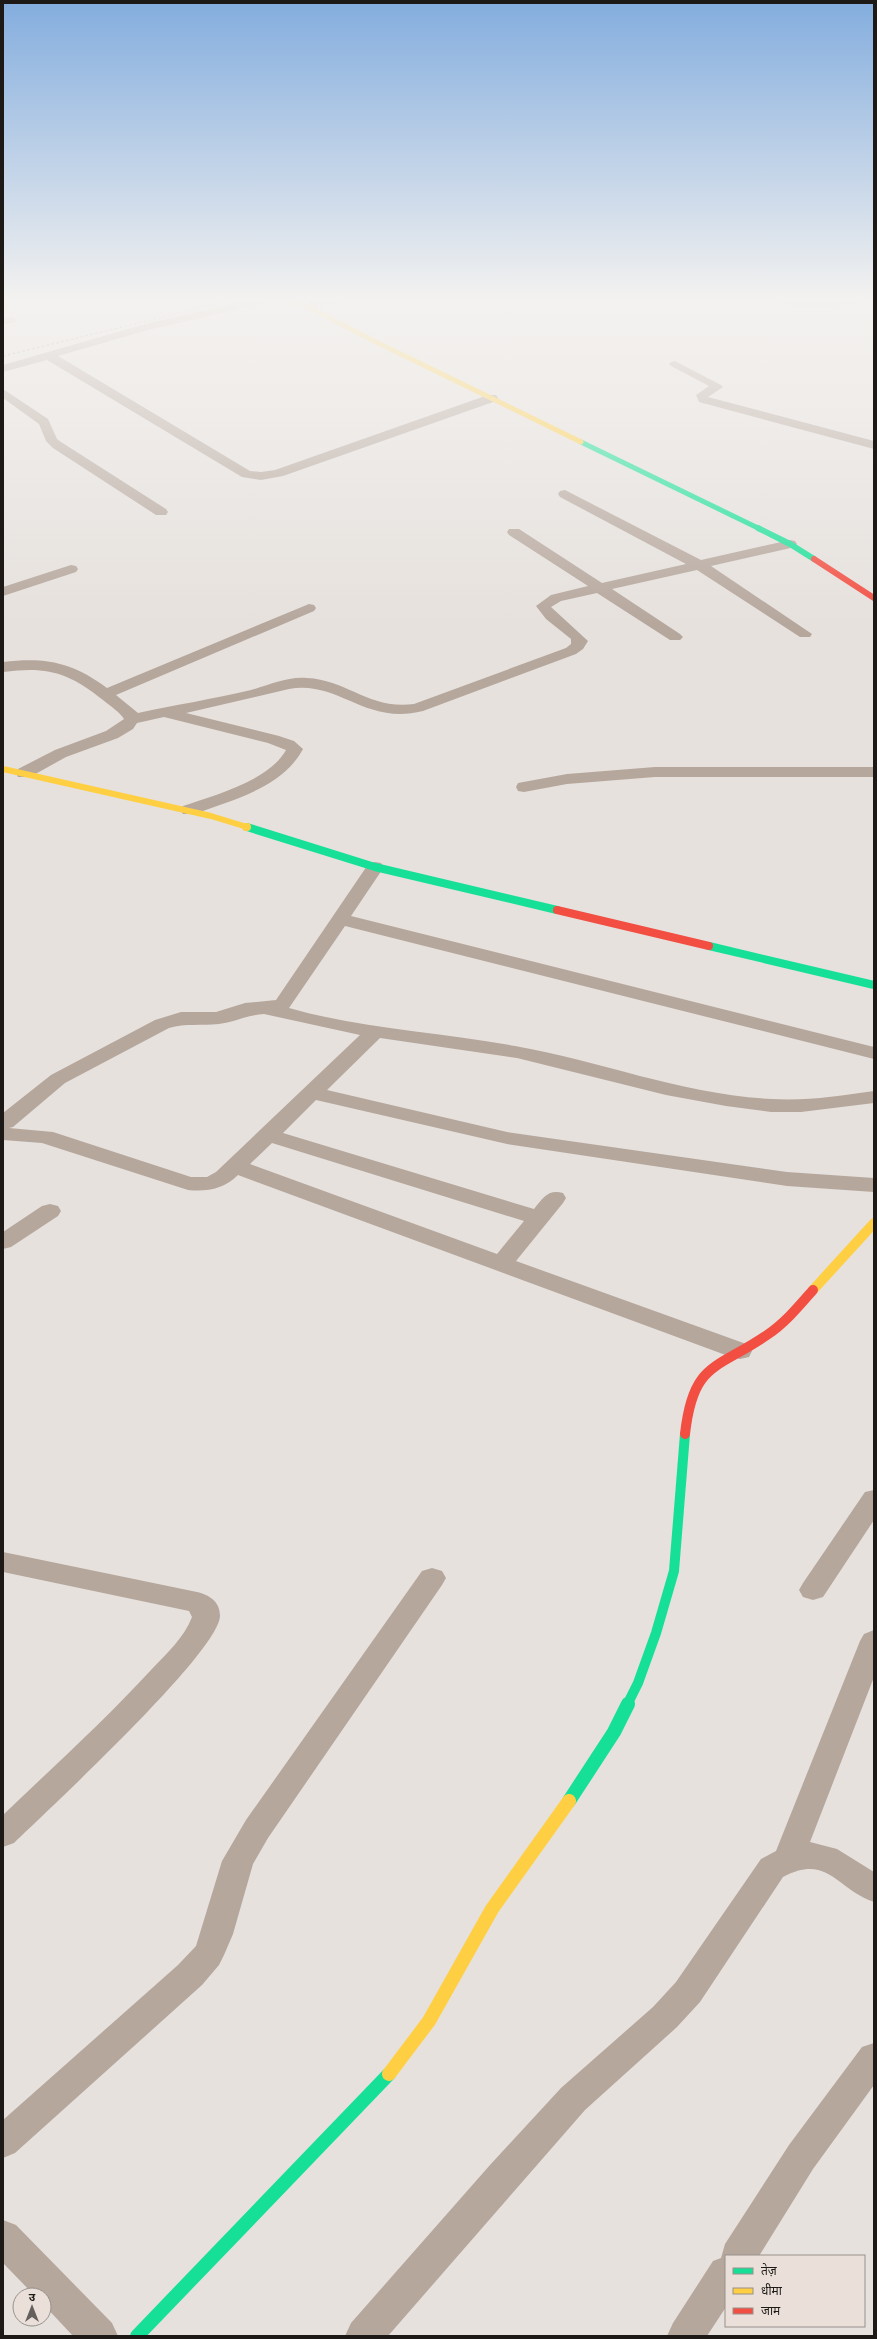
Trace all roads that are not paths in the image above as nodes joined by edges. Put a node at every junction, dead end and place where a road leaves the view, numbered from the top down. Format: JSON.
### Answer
{"nodes":[{"id":1,"x":22,"y":406,"type":"edge"},
{"id":2,"x":133,"y":406,"type":"edge"},
{"id":3,"x":469,"y":406,"type":"edge"},
{"id":4,"x":509,"y":406,"type":"edge"},
{"id":5,"x":728,"y":406,"type":"edge"},
{"id":6,"x":874,"y":445,"type":"edge"},
{"id":7,"x":566,"y":494,"type":"dead end"},
{"id":8,"x":161,"y":512,"type":"dead end"},
{"id":9,"x":514,"y":532,"type":"dead end"},
{"id":10,"x":790,"y":544,"type":"junction"},
{"id":11,"x":699,"y":565,"type":"junction"},
{"id":12,"x":71,"y":569,"type":"dead end"},
{"id":13,"x":600,"y":587,"type":"junction"},
{"id":14,"x":3,"y":592,"type":"edge"},
{"id":15,"x":874,"y":598,"type":"edge"},
{"id":16,"x":309,"y":608,"type":"dead end"},
{"id":17,"x":805,"y":634,"type":"dead end"},
{"id":18,"x":675,"y":637,"type":"dead end"},
{"id":19,"x":3,"y":668,"type":"edge"},
{"id":20,"x":105,"y":694,"type":"junction"},
{"id":21,"x":163,"y":712,"type":"junction"},
{"id":22,"x":132,"y":719,"type":"junction"},
{"id":23,"x":3,"y":769,"type":"edge"},
{"id":24,"x":874,"y":772,"type":"edge"},
{"id":25,"x":24,"y":773,"type":"junction"},
{"id":26,"x":524,"y":786,"type":"dead end"},
{"id":27,"x":189,"y":810,"type":"junction"},
{"id":28,"x":375,"y":866,"type":"junction"},
{"id":29,"x":339,"y":919,"type":"junction"},
{"id":30,"x":874,"y":985,"type":"edge"},
{"id":31,"x":266,"y":1008,"type":"junction"},
{"id":32,"x":376,"y":1031,"type":"junction"},
{"id":33,"x":874,"y":1053,"type":"edge"},
{"id":34,"x":312,"y":1093,"type":"junction"},
{"id":35,"x":874,"y":1097,"type":"edge"},
{"id":36,"x":4,"y":1128,"type":"edge"},
{"id":37,"x":268,"y":1135,"type":"junction"},
{"id":38,"x":236,"y":1166,"type":"junction"},
{"id":39,"x":874,"y":1185,"type":"edge"},
{"id":40,"x":555,"y":1198,"type":"dead end"},
{"id":41,"x":50,"y":1211,"type":"dead end"},
{"id":42,"x":540,"y":1218,"type":"junction"},
{"id":43,"x":874,"y":1223,"type":"edge"},
{"id":44,"x":3,"y":1242,"type":"edge"},
{"id":45,"x":501,"y":1264,"type":"junction"},
{"id":46,"x":740,"y":1352,"type":"junction"},
{"id":47,"x":874,"y":1499,"type":"edge"},
{"id":48,"x":3,"y":1562,"type":"edge"},
{"id":49,"x":432,"y":1578,"type":"dead end"},
{"id":50,"x":813,"y":1590,"type":"dead end"},
{"id":51,"x":874,"y":1641,"type":"edge"},
{"id":52,"x":3,"y":1834,"type":"edge"},
{"id":53,"x":789,"y":1857,"type":"junction"},
{"id":54,"x":874,"y":1889,"type":"edge"},
{"id":55,"x":874,"y":2058,"type":"edge"},
{"id":56,"x":3,"y":2142,"type":"edge"},
{"id":57,"x":3,"y":2237,"type":"edge"},
{"id":58,"x":739,"y":2255,"type":"edge"},
{"id":59,"x":725,"y":2276,"type":"edge"},
{"id":60,"x":99,"y":2336,"type":"edge"},
{"id":61,"x":137,"y":2336,"type":"edge"},
{"id":62,"x":364,"y":2336,"type":"edge"},
{"id":63,"x":686,"y":2336,"type":"edge"}],
"edges":[{"from":1,"to":8,"type":"street"},
{"from":2,"to":3,"type":"street"},
{"from":4,"to":10,"type":"street"},
{"from":5,"to":6,"type":"street"},
{"from":7,"to":11,"type":"street"},
{"from":9,"to":13,"type":"street"},
{"from":10,"to":11,"type":"street"},
{"from":10,"to":15,"type":"street"},
{"from":11,"to":13,"type":"street"},
{"from":11,"to":17,"type":"street"},
{"from":12,"to":14,"type":"street"},
{"from":13,"to":18,"type":"street"},
{"from":13,"to":21,"type":"street"},
{"from":16,"to":20,"type":"street"},
{"from":19,"to":20,"type":"street"},
{"from":20,"to":22,"type":"street"},
{"from":21,"to":22,"type":"street"},
{"from":21,"to":27,"type":"street"},
{"from":22,"to":25,"type":"street"},
{"from":23,"to":25,"type":"street"},
{"from":24,"to":26,"type":"street"},
{"from":25,"to":27,"type":"street"},
{"from":27,"to":28,"type":"street"},
{"from":28,"to":29,"type":"street"},
{"from":28,"to":30,"type":"street"},
{"from":29,"to":31,"type":"street"},
{"from":29,"to":33,"type":"street"},
{"from":31,"to":32,"type":"street"},
{"from":31,"to":36,"type":"street"},
{"from":32,"to":34,"type":"street"},
{"from":32,"to":35,"type":"street"},
{"from":34,"to":37,"type":"street"},
{"from":34,"to":39,"type":"street"},
{"from":36,"to":38,"type":"street"},
{"from":37,"to":38,"type":"street"},
{"from":37,"to":42,"type":"street"},
{"from":38,"to":45,"type":"street"},
{"from":40,"to":42,"type":"street"},
{"from":41,"to":44,"type":"street"},
{"from":42,"to":45,"type":"street"},
{"from":43,"to":46,"type":"street"},
{"from":45,"to":46,"type":"street"},
{"from":46,"to":61,"type":"street"},
{"from":47,"to":50,"type":"street"},
{"from":48,"to":52,"type":"street"},
{"from":49,"to":56,"type":"street"},
{"from":51,"to":53,"type":"street"},
{"from":53,"to":54,"type":"street"},
{"from":53,"to":62,"type":"street"},
{"from":55,"to":58,"type":"street"},
{"from":57,"to":60,"type":"street"},
{"from":59,"to":63,"type":"street"}]}
